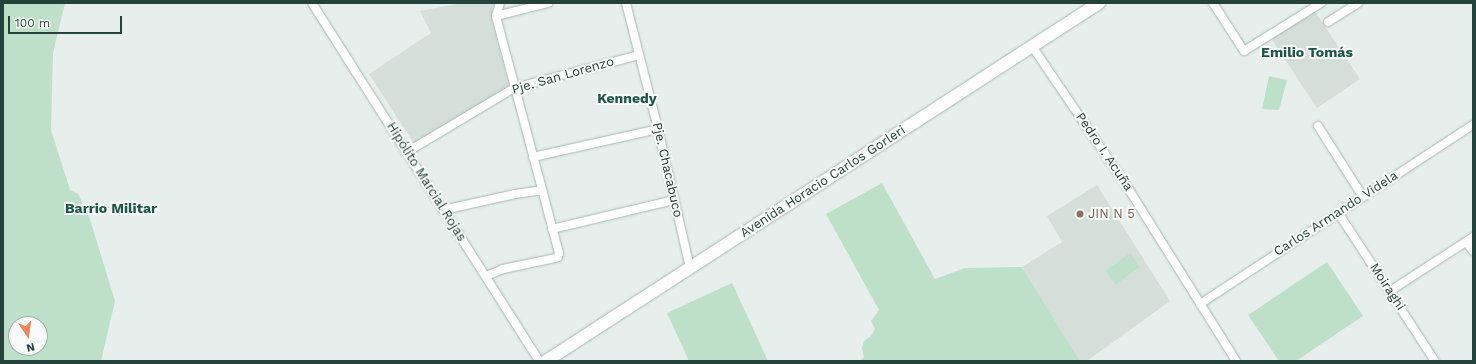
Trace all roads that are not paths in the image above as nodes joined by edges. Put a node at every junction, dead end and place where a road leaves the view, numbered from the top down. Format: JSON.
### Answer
{"nodes":[{"id":1,"x":312,"y":3,"type":"edge"},
{"id":2,"x":500,"y":3,"type":"edge"},
{"id":3,"x":548,"y":3,"type":"edge"},
{"id":4,"x":626,"y":3,"type":"edge"},
{"id":5,"x":1099,"y":3,"type":"edge"},
{"id":6,"x":1213,"y":3,"type":"edge"},
{"id":7,"x":1321,"y":3,"type":"edge"},
{"id":8,"x":1358,"y":3,"type":"edge"},
{"id":9,"x":496,"y":16,"type":"junction"},
{"id":10,"x":1328,"y":22,"type":"dead end"},
{"id":11,"x":1032,"y":46,"type":"junction"},
{"id":12,"x":640,"y":55,"type":"junction"},
{"id":13,"x":514,"y":88,"type":"junction"},
{"id":14,"x":1473,"y":125,"type":"edge"},
{"id":15,"x":1318,"y":126,"type":"dead end"},
{"id":16,"x":658,"y":129,"type":"junction"},
{"id":17,"x":407,"y":152,"type":"junction"},
{"id":18,"x":533,"y":158,"type":"junction"},
{"id":19,"x":542,"y":190,"type":"junction"},
{"id":20,"x":1363,"y":197,"type":"junction"},
{"id":21,"x":674,"y":200,"type":"junction"},
{"id":22,"x":443,"y":210,"type":"junction"},
{"id":23,"x":1339,"y":214,"type":"junction"},
{"id":24,"x":552,"y":229,"type":"junction"},
{"id":25,"x":1470,"y":239,"type":"edge"},
{"id":26,"x":1473,"y":252,"type":"edge"},
{"id":27,"x":690,"y":268,"type":"junction"},
{"id":28,"x":486,"y":276,"type":"junction"},
{"id":29,"x":1390,"y":291,"type":"junction"},
{"id":30,"x":1200,"y":304,"type":"junction"},
{"id":31,"x":540,"y":361,"type":"edge"},
{"id":32,"x":546,"y":361,"type":"edge"},
{"id":33,"x":1236,"y":361,"type":"edge"},
{"id":34,"x":1435,"y":361,"type":"edge"}],
"edges":[{"from":1,"to":17,"type":"street","name":"Hipólito Marcial Rojas"},
{"from":2,"to":9,"type":"street"},
{"from":3,"to":9,"type":"street"},
{"from":4,"to":12,"type":"street","name":"Pje. Chacabuco"},
{"from":5,"to":11,"type":"main road","name":"Avenida Horacio Carlos Gorleri"},
{"from":6,"to":7,"type":"street"},
{"from":8,"to":10,"type":"street"},
{"from":9,"to":13,"type":"street"},
{"from":11,"to":27,"type":"main road","name":"Avenida Horacio Carlos Gorleri"},
{"from":11,"to":30,"type":"street","name":"Pedro I. Acuña"},
{"from":12,"to":13,"type":"street","name":"Pje. San Lorenzo"},
{"from":12,"to":16,"type":"street","name":"Pje. Chacabuco"},
{"from":13,"to":17,"type":"street","name":"Pje. San Lorenzo"},
{"from":13,"to":18,"type":"street"},
{"from":14,"to":20,"type":"street","name":"Carlos Armando Videla"},
{"from":15,"to":20,"type":"street"},
{"from":16,"to":18,"type":"street"},
{"from":16,"to":21,"type":"street","name":"Pje. Chacabuco"},
{"from":17,"to":22,"type":"street","name":"Hipólito Marcial Rojas"},
{"from":18,"to":19,"type":"street"},
{"from":19,"to":22,"type":"street"},
{"from":19,"to":24,"type":"street"},
{"from":20,"to":23,"type":"street","name":"Carlos Armando Videla"},
{"from":21,"to":24,"type":"street"},
{"from":21,"to":27,"type":"street","name":"Pje. Chacabuco"},
{"from":22,"to":28,"type":"street","name":"Hipólito Marcial Rojas"},
{"from":23,"to":29,"type":"street","name":"Moiraghi"},
{"from":23,"to":30,"type":"street","name":"Carlos Armando Videla"},
{"from":24,"to":28,"type":"street"},
{"from":25,"to":26,"type":"street"},
{"from":25,"to":29,"type":"street"},
{"from":27,"to":32,"type":"main road","name":"Avenida Horacio Carlos Gorleri"},
{"from":28,"to":31,"type":"street","name":"Hipólito Marcial Rojas"},
{"from":29,"to":34,"type":"street","name":"Moiraghi"},
{"from":30,"to":33,"type":"street","name":"Pedro I. Acuña"}]}
